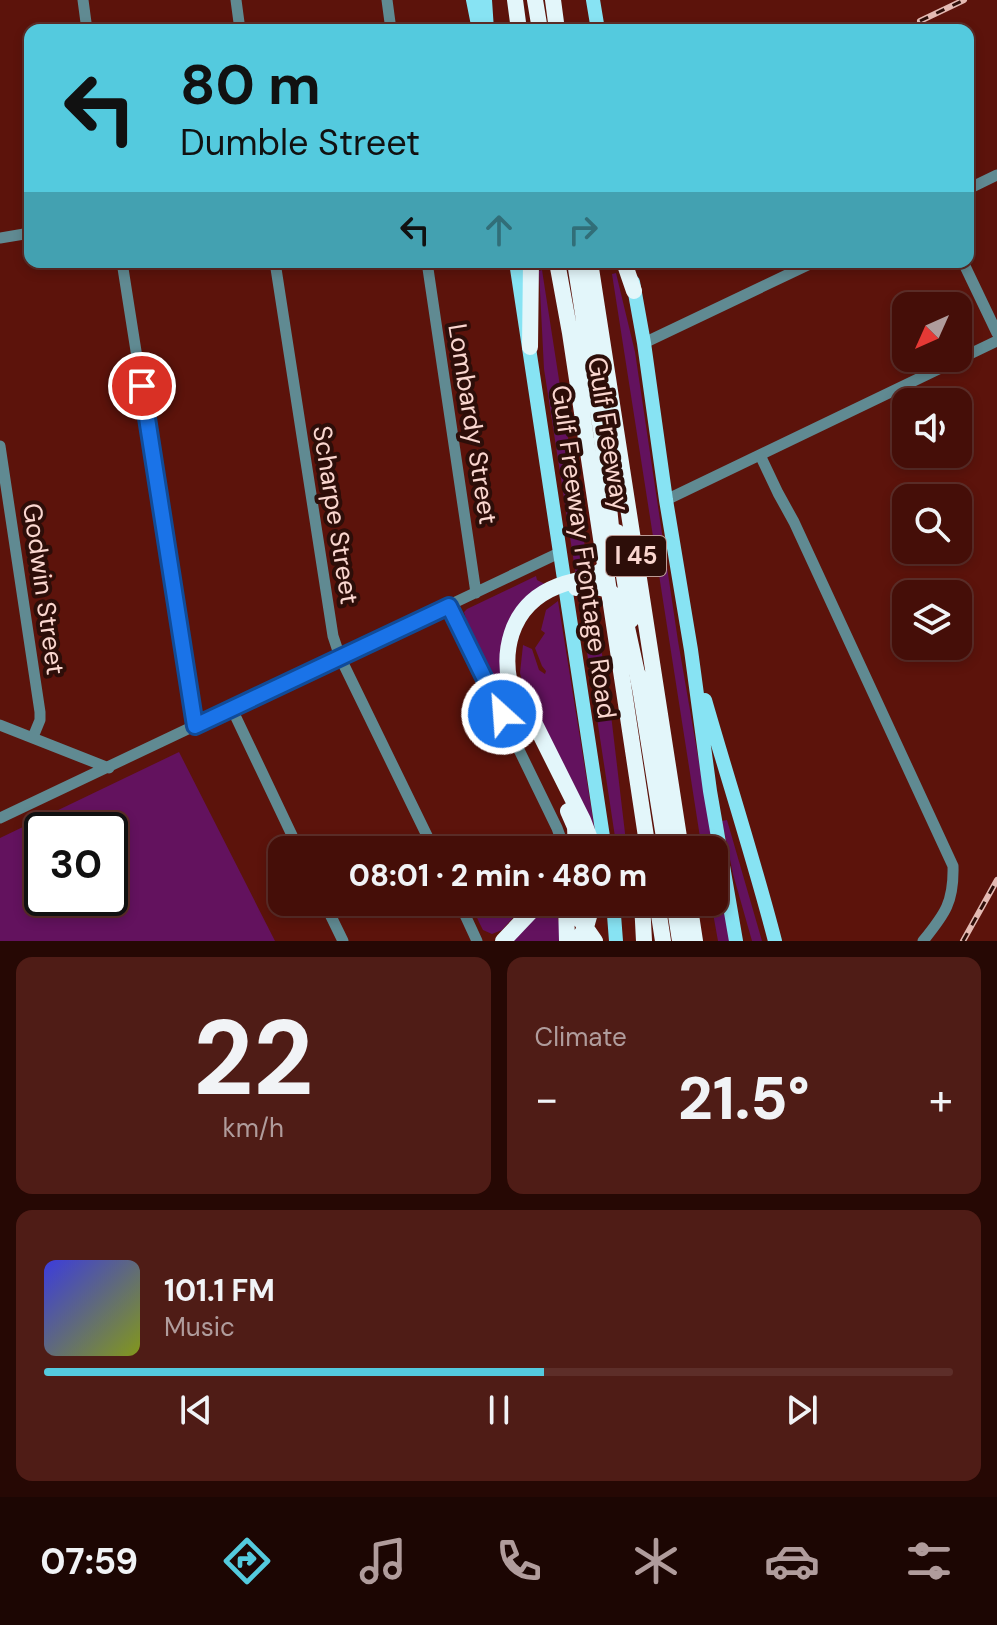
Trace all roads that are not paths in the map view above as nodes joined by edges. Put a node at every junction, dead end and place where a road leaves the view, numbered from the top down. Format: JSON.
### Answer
{"nodes":[{"id":1,"x":83,"y":0,"type":"edge"},
{"id":2,"x":236,"y":0,"type":"edge"},
{"id":3,"x":387,"y":0,"type":"edge"},
{"id":4,"x":473,"y":0,"type":"edge"},
{"id":5,"x":485,"y":0,"type":"edge"},
{"id":6,"x":515,"y":0,"type":"edge"},
{"id":7,"x":535,"y":0,"type":"edge"},
{"id":8,"x":553,"y":0,"type":"edge"},
{"id":9,"x":593,"y":0,"type":"edge"},
{"id":10,"x":86,"y":24,"type":"edge"},
{"id":11,"x":239,"y":24,"type":"edge"},
{"id":12,"x":390,"y":24,"type":"edge"},
{"id":13,"x":478,"y":24,"type":"edge"},
{"id":14,"x":487,"y":24,"type":"edge"},
{"id":15,"x":518,"y":24,"type":"edge"},
{"id":16,"x":539,"y":24,"type":"edge"},
{"id":17,"x":556,"y":24,"type":"edge"},
{"id":18,"x":597,"y":24,"type":"edge"},
{"id":19,"x":997,"y":175,"type":"edge"},
{"id":20,"x":974,"y":186,"type":"edge"},
{"id":21,"x":24,"y":234,"type":"edge"},
{"id":22,"x":0,"y":238,"type":"edge"},
{"id":23,"x":123,"y":268,"type":"edge"},
{"id":24,"x":276,"y":268,"type":"edge"},
{"id":25,"x":428,"y":268,"type":"edge"},
{"id":26,"x":517,"y":268,"type":"edge"},
{"id":27,"x":531,"y":268,"type":"edge"},
{"id":28,"x":558,"y":268,"type":"edge"},
{"id":29,"x":576,"y":268,"type":"edge"},
{"id":30,"x":591,"y":268,"type":"edge"},
{"id":31,"x":626,"y":268,"type":"edge"},
{"id":32,"x":632,"y":268,"type":"edge"},
{"id":33,"x":801,"y":268,"type":"edge"},
{"id":34,"x":966,"y":268,"type":"edge"},
{"id":35,"x":634,"y":291,"type":"junction"},
{"id":36,"x":997,"y":333,"type":"edge"},
{"id":37,"x":997,"y":341,"type":"edge"},
{"id":38,"x":644,"y":343,"type":"junction"},
{"id":39,"x":530,"y":347,"type":"junction"},
{"id":40,"x":602,"y":439,"type":"junction"},
{"id":41,"x":0,"y":446,"type":"edge"},
{"id":42,"x":760,"y":455,"type":"junction"},
{"id":43,"x":666,"y":500,"type":"junction"},
{"id":44,"x":559,"y":553,"type":"junction"},
{"id":45,"x":476,"y":593,"type":"junction"},
{"id":46,"x":449,"y":606,"type":"junction"},
{"id":47,"x":691,"y":650,"type":"junction"},
{"id":48,"x":340,"y":657,"type":"junction"},
{"id":49,"x":640,"y":687,"type":"junction"},
{"id":50,"x":519,"y":700,"type":"junction"},
{"id":51,"x":232,"y":709,"type":"junction"},
{"id":52,"x":0,"y":725,"type":"edge"},
{"id":53,"x":195,"y":726,"type":"junction"},
{"id":54,"x":33,"y":737,"type":"junction"},
{"id":55,"x":109,"y":768,"type":"junction"},
{"id":56,"x":0,"y":818,"type":"edge"},
{"id":57,"x":292,"y":836,"type":"edge"},
{"id":58,"x":427,"y":836,"type":"edge"},
{"id":59,"x":560,"y":836,"type":"edge"},
{"id":60,"x":576,"y":836,"type":"edge"},
{"id":61,"x":589,"y":836,"type":"edge"},
{"id":62,"x":603,"y":836,"type":"edge"},
{"id":63,"x":644,"y":836,"type":"edge"},
{"id":64,"x":664,"y":836,"type":"edge"},
{"id":65,"x":679,"y":836,"type":"edge"},
{"id":66,"x":718,"y":836,"type":"edge"},
{"id":67,"x":728,"y":883,"type":"edge"},
{"id":68,"x":728,"y":892,"type":"edge"},
{"id":69,"x":331,"y":916,"type":"edge"},
{"id":70,"x":465,"y":916,"type":"edge"},
{"id":71,"x":527,"y":916,"type":"edge"},
{"id":72,"x":567,"y":916,"type":"edge"},
{"id":73,"x":576,"y":916,"type":"edge"},
{"id":74,"x":592,"y":916,"type":"edge"},
{"id":75,"x":614,"y":916,"type":"edge"},
{"id":76,"x":643,"y":916,"type":"edge"},
{"id":77,"x":666,"y":916,"type":"edge"},
{"id":78,"x":676,"y":916,"type":"edge"},
{"id":79,"x":686,"y":916,"type":"edge"},
{"id":80,"x":589,"y":937,"type":"edge"},
{"id":81,"x":680,"y":939,"type":"edge"},
{"id":82,"x":343,"y":941,"type":"edge"},
{"id":83,"x":477,"y":941,"type":"edge"},
{"id":84,"x":503,"y":941,"type":"edge"},
{"id":85,"x":567,"y":941,"type":"edge"},
{"id":86,"x":616,"y":941,"type":"edge"},
{"id":87,"x":644,"y":941,"type":"edge"},
{"id":88,"x":736,"y":941,"type":"edge"},
{"id":89,"x":744,"y":941,"type":"edge"},
{"id":90,"x":775,"y":941,"type":"edge"},
{"id":91,"x":923,"y":941,"type":"edge"}],
"edges":[{"from":1,"to":10,"type":"street"},
{"from":2,"to":11,"type":"street"},
{"from":3,"to":12,"type":"street"},
{"from":4,"to":13,"type":"main road"},
{"from":5,"to":14,"type":"main road"},
{"from":6,"to":15,"type":"highway"},
{"from":7,"to":16,"type":"highway"},
{"from":8,"to":17,"type":"highway"},
{"from":9,"to":18,"type":"main road"},
{"from":19,"to":20,"type":"street"},
{"from":21,"to":22,"type":"street"},
{"from":23,"to":53,"type":"street"},
{"from":24,"to":48,"type":"street","name":"Scharpe Street"},
{"from":25,"to":45,"type":"street","name":"Lombardy Street"},
{"from":26,"to":39,"type":"main road","name":"Gulf Freeway Frontage Road"},
{"from":27,"to":39,"type":"highway"},
{"from":28,"to":63,"type":"highway","name":"Gulf Freeway","number":"I 45"},
{"from":29,"to":40,"type":"highway","name":"Gulf Freeway"},
{"from":30,"to":65,"type":"highway","name":"Gulf Freeway","number":"I 45"},
{"from":31,"to":35,"type":"highway"},
{"from":32,"to":35,"type":"main road"},
{"from":33,"to":38,"type":"street"},
{"from":34,"to":36,"type":"street"},
{"from":35,"to":38,"type":"main road"},
{"from":37,"to":42,"type":"street"},
{"from":38,"to":43,"type":"main road"},
{"from":39,"to":44,"type":"main road","name":"Gulf Freeway Frontage Road"},
{"from":40,"to":49,"type":"highway","name":"Gulf Freeway","bridge":true},
{"from":40,"to":50,"type":"highway","bridge":true},
{"from":41,"to":54,"type":"street","name":"Godwin Street"},
{"from":42,"to":43,"type":"street"},
{"from":42,"to":91,"type":"street"},
{"from":43,"to":47,"type":"main road"},
{"from":44,"to":45,"type":"street"},
{"from":44,"to":62,"type":"main road","name":"Gulf Freeway Frontage Road"},
{"from":45,"to":46,"type":"street"},
{"from":46,"to":48,"type":"street"},
{"from":46,"to":59,"type":"street"},
{"from":47,"to":66,"type":"main road"},
{"from":47,"to":90,"type":"main road"},
{"from":48,"to":51,"type":"street"},
{"from":48,"to":58,"type":"street","name":"Scharpe Street"},
{"from":49,"to":50,"type":"highway","bridge":true},
{"from":49,"to":64,"type":"highway","name":"Gulf Freeway"},
{"from":50,"to":60,"type":"highway"},
{"from":50,"to":61,"type":"highway"},
{"from":51,"to":53,"type":"street"},
{"from":51,"to":57,"type":"street"},
{"from":52,"to":54,"type":"street"},
{"from":53,"to":55,"type":"street"},
{"from":54,"to":55,"type":"street"},
{"from":55,"to":56,"type":"street"},
{"from":67,"to":89,"type":"main road"},
{"from":68,"to":88,"type":"main road"},
{"from":69,"to":82,"type":"street"},
{"from":70,"to":83,"type":"street"},
{"from":71,"to":84,"type":"highway"},
{"from":72,"to":85,"type":"highway"},
{"from":73,"to":80,"type":"highway"},
{"from":74,"to":80,"type":"highway"},
{"from":75,"to":86,"type":"main road"},
{"from":76,"to":87,"type":"highway"},
{"from":77,"to":81,"type":"highway"},
{"from":78,"to":81,"type":"highway"},
{"from":79,"to":81,"type":"highway"}]}
